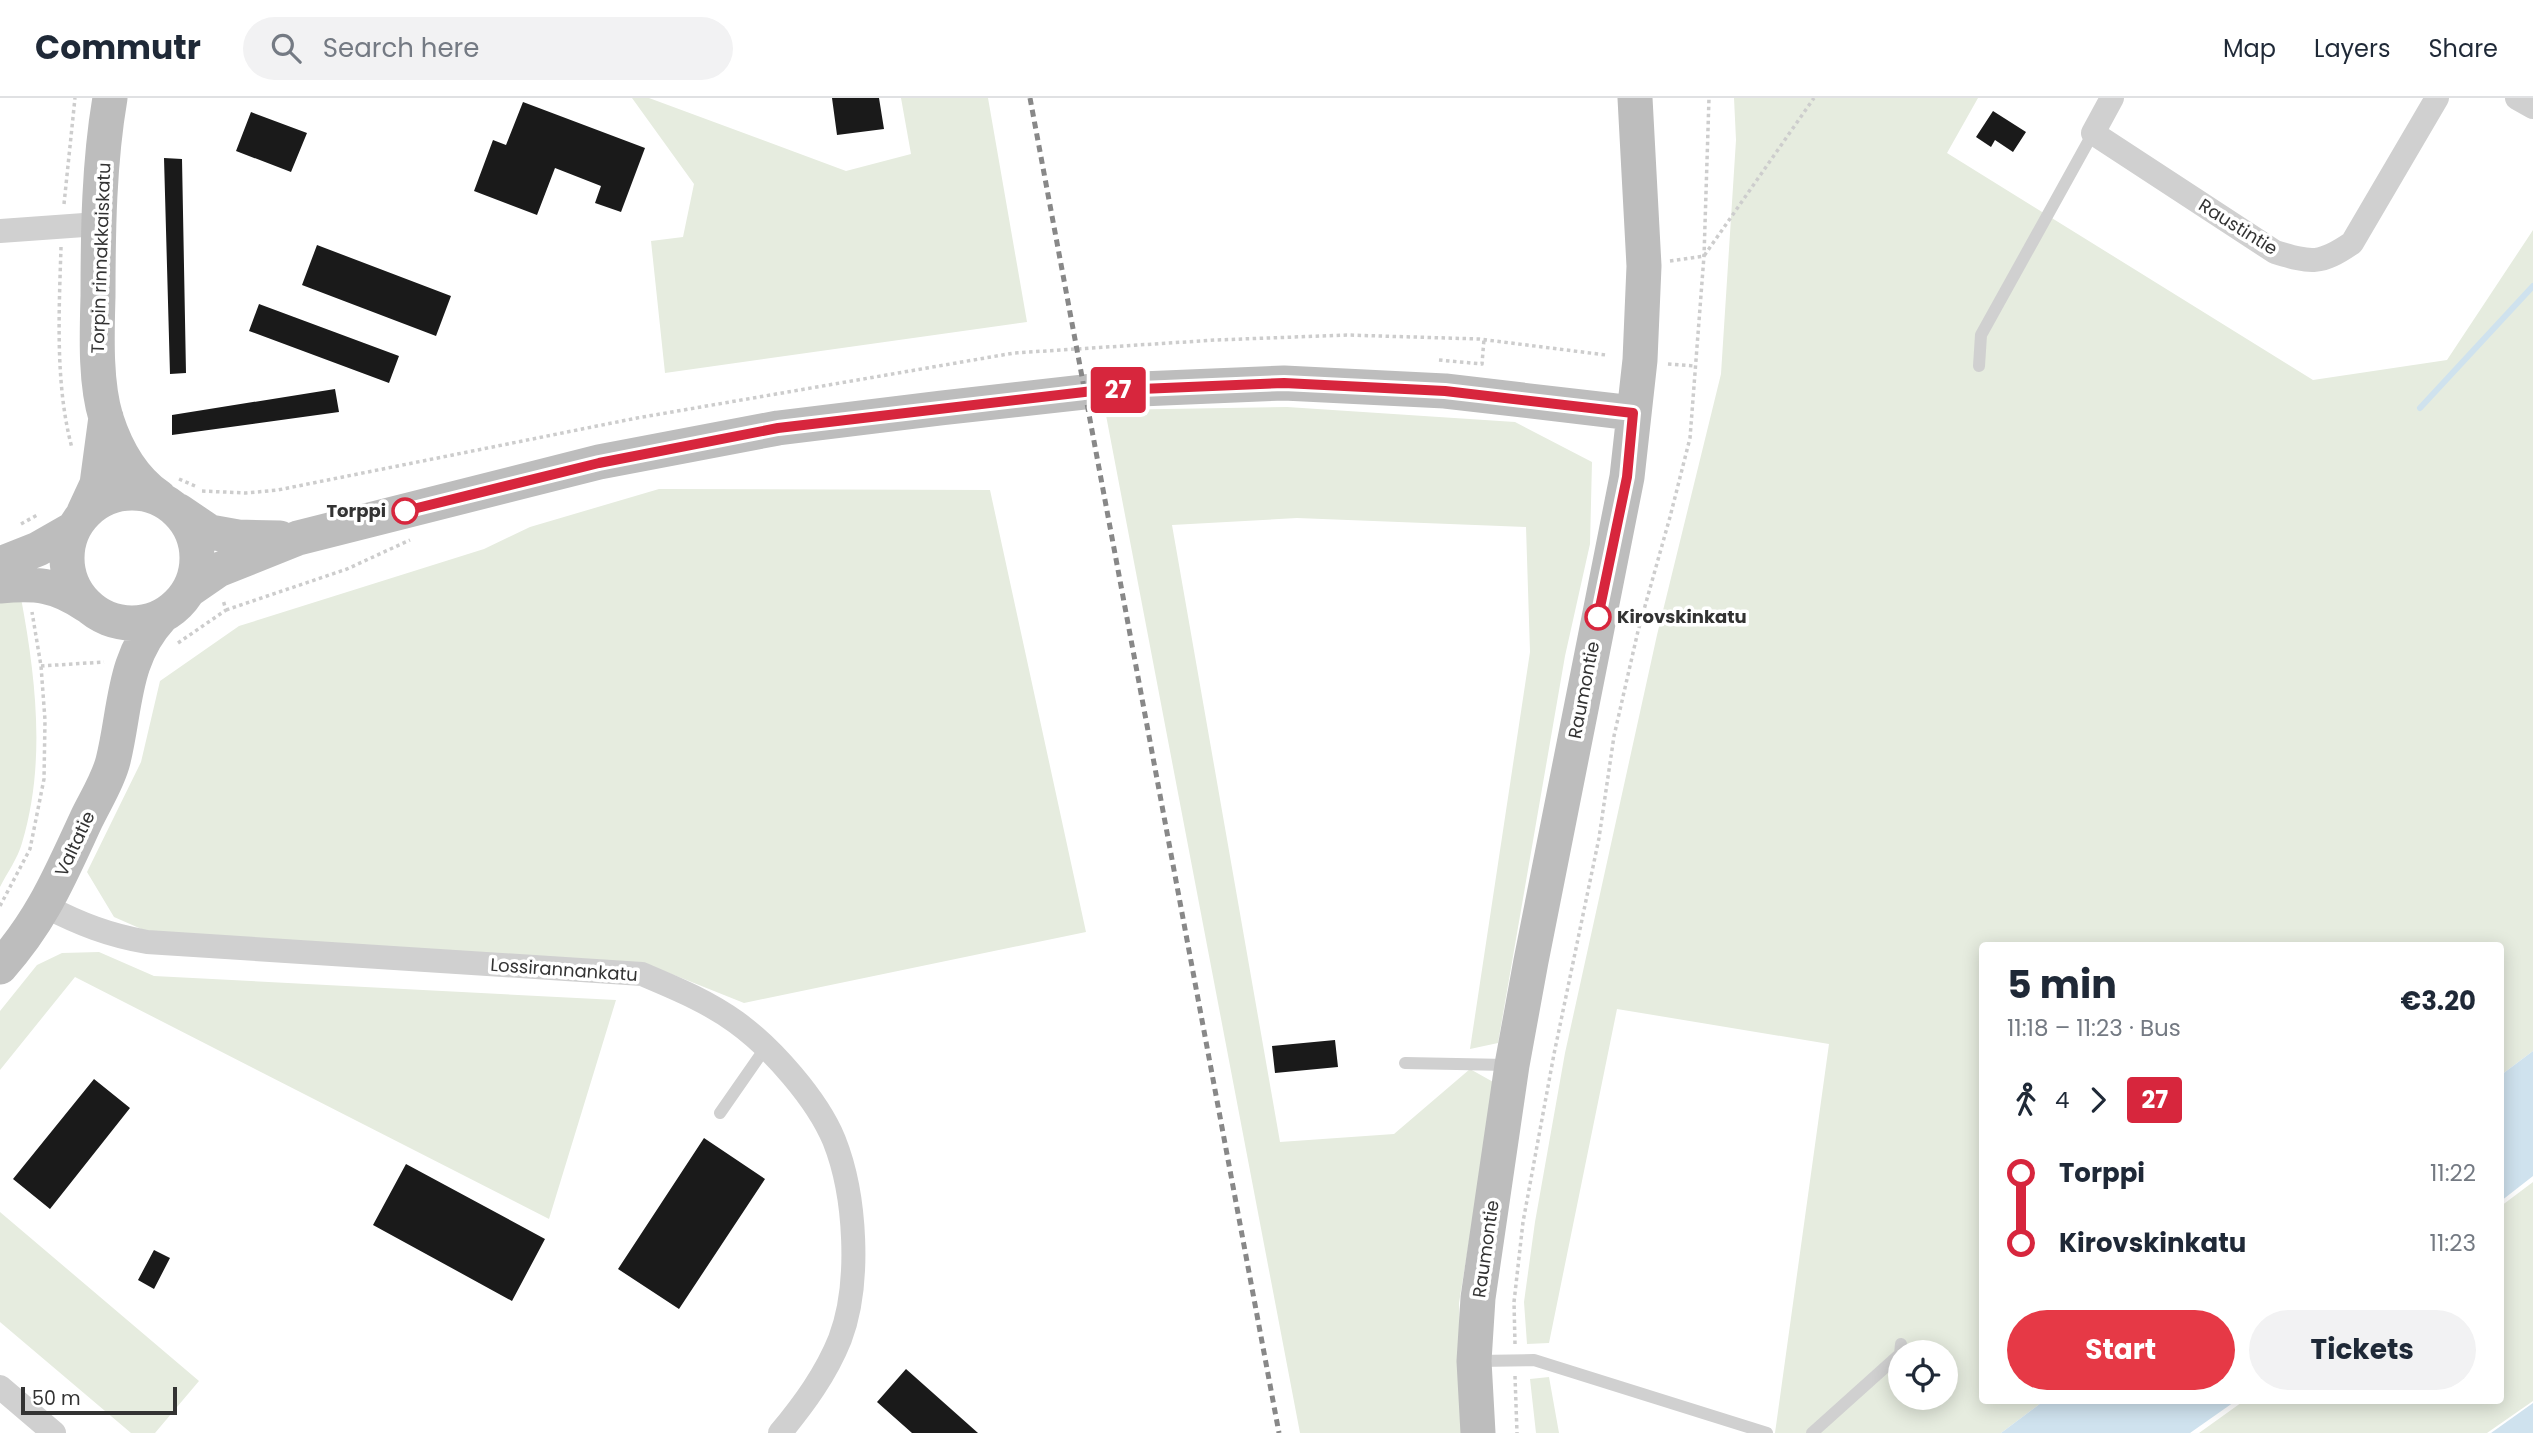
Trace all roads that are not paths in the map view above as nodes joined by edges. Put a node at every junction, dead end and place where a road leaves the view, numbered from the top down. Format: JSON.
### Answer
{"nodes":[{"id":1,"x":110,"y":98,"type":"edge"},
{"id":2,"x":1635,"y":98,"type":"edge"},
{"id":3,"x":2112,"y":98,"type":"edge"},
{"id":4,"x":2437,"y":98,"type":"edge"},
{"id":5,"x":2517,"y":98,"type":"edge"},
{"id":6,"x":2533,"y":107,"type":"edge"},
{"id":7,"x":2093,"y":133,"type":"junction"},
{"id":8,"x":98,"y":224,"type":"junction"},
{"id":9,"x":0,"y":231,"type":"edge"},
{"id":10,"x":1979,"y":366,"type":"dead end"},
{"id":11,"x":1633,"y":413,"type":"junction"},
{"id":12,"x":106,"y":417,"type":"junction"},
{"id":13,"x":171,"y":496,"type":"junction"},
{"id":14,"x":78,"y":520,"type":"junction"},
{"id":15,"x":298,"y":538,"type":"junction"},
{"id":16,"x":0,"y":564,"type":"edge"},
{"id":17,"x":0,"y":586,"type":"edge"},
{"id":18,"x":189,"y":590,"type":"junction"},
{"id":19,"x":94,"y":611,"type":"junction"},
{"id":20,"x":161,"y":617,"type":"junction"},
{"id":21,"x":126,"y":660,"type":"junction"},
{"id":22,"x":45,"y":906,"type":"junction"},
{"id":23,"x":0,"y":967,"type":"edge"},
{"id":24,"x":766,"y":1047,"type":"junction"},
{"id":25,"x":1405,"y":1063,"type":"dead end"},
{"id":26,"x":1512,"y":1065,"type":"junction"},
{"id":27,"x":720,"y":1113,"type":"dead end"},
{"id":28,"x":1474,"y":1361,"type":"junction"},
{"id":29,"x":1888,"y":1364,"type":"edge"},
{"id":30,"x":0,"y":1387,"type":"edge"},
{"id":31,"x":54,"y":1433,"type":"edge"},
{"id":32,"x":780,"y":1433,"type":"edge"},
{"id":33,"x":1478,"y":1433,"type":"edge"},
{"id":34,"x":1767,"y":1433,"type":"edge"},
{"id":35,"x":1812,"y":1433,"type":"edge"}],
"edges":[{"from":1,"to":8,"type":"street","name":"Torpin rinnakkaiskatu"},
{"from":2,"to":11,"type":"street"},
{"from":3,"to":7,"type":"street"},
{"from":4,"to":7,"type":"street","name":"Raustintie"},
{"from":5,"to":6,"type":"street"},
{"from":7,"to":10,"type":"lane"},
{"from":8,"to":9,"type":"street"},
{"from":8,"to":12,"type":"street","name":"Torpin rinnakkaiskatu"},
{"from":11,"to":15,"type":"street"},
{"from":11,"to":26,"type":"street","name":"Raumontie"},
{"from":12,"to":13,"type":"street","name":"Torpin rinnakkaiskatu"},
{"from":12,"to":14,"type":"street","name":"Torpin rinnakkaiskatu"},
{"from":13,"to":14,"type":"street"},
{"from":13,"to":15,"type":"street"},
{"from":13,"to":18,"type":"street"},
{"from":14,"to":16,"type":"street"},
{"from":14,"to":19,"type":"street"},
{"from":15,"to":18,"type":"street"},
{"from":17,"to":19,"type":"street"},
{"from":18,"to":20,"type":"street"},
{"from":19,"to":20,"type":"street"},
{"from":19,"to":21,"type":"street","name":"Valtatie"},
{"from":20,"to":21,"type":"street","name":"Valtatie"},
{"from":21,"to":22,"type":"street","name":"Valtatie"},
{"from":22,"to":23,"type":"street","name":"Valtatie"},
{"from":22,"to":24,"type":"street","name":"Lossirannankatu"},
{"from":24,"to":27,"type":"lane"},
{"from":24,"to":32,"type":"street","name":"Lossirannankatu"},
{"from":25,"to":26,"type":"lane"},
{"from":26,"to":28,"type":"street","name":"Raumontie"},
{"from":28,"to":33,"type":"street","name":"Raumontie"},
{"from":28,"to":34,"type":"lane"},
{"from":29,"to":35,"type":"lane"},
{"from":30,"to":31,"type":"street"}]}
